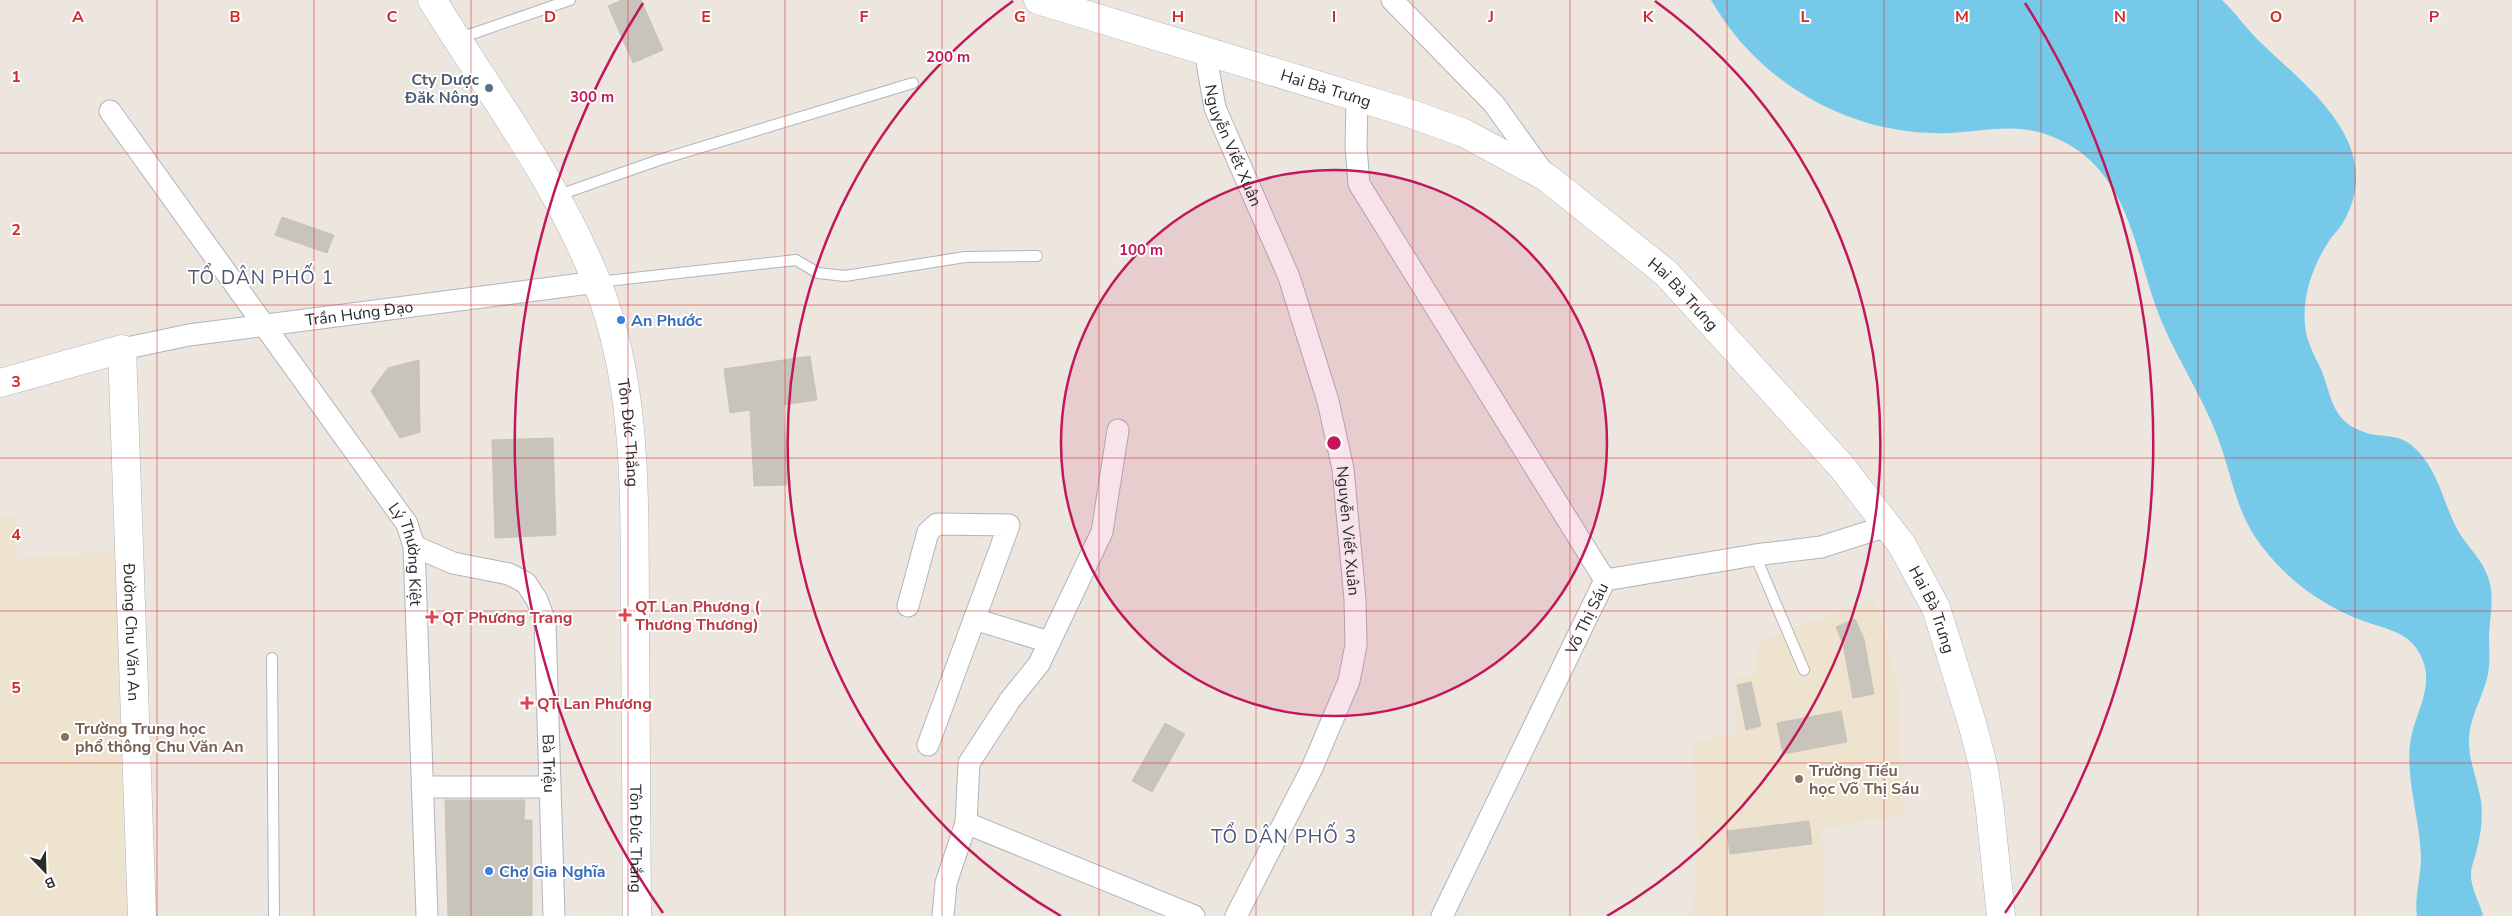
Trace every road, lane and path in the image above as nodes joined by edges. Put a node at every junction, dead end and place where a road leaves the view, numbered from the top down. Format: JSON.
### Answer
{"nodes":[{"id":1,"x":432,"y":0,"type":"edge"},
{"id":2,"x":570,"y":0,"type":"edge"},
{"id":3,"x":1038,"y":0,"type":"edge"},
{"id":4,"x":1392,"y":0,"type":"edge"},
{"id":5,"x":456,"y":39,"type":"junction"},
{"id":6,"x":1206,"y":51,"type":"junction"},
{"id":7,"x":913,"y":83,"type":"dead end"},
{"id":8,"x":1357,"y":98,"type":"junction"},
{"id":9,"x":110,"y":111,"type":"dead end"},
{"id":10,"x":1546,"y":177,"type":"junction"},
{"id":11,"x":555,"y":196,"type":"junction"},
{"id":12,"x":1037,"y":256,"type":"dead end"},
{"id":13,"x":597,"y":282,"type":"junction"},
{"id":14,"x":264,"y":324,"type":"junction"},
{"id":15,"x":122,"y":349,"type":"junction"},
{"id":16,"x":0,"y":383,"type":"edge"},
{"id":17,"x":1118,"y":430,"type":"dead end"},
{"id":18,"x":1888,"y":526,"type":"junction"},
{"id":19,"x":414,"y":546,"type":"junction"},
{"id":20,"x":1755,"y":555,"type":"junction"},
{"id":21,"x":1605,"y":580,"type":"junction"},
{"id":22,"x":908,"y":606,"type":"dead end"},
{"id":23,"x":974,"y":619,"type":"junction"},
{"id":24,"x":1049,"y":642,"type":"junction"},
{"id":25,"x":272,"y":658,"type":"dead end"},
{"id":26,"x":1804,"y":670,"type":"dead end"},
{"id":27,"x":928,"y":745,"type":"dead end"},
{"id":28,"x":422,"y":787,"type":"junction"},
{"id":29,"x":550,"y":788,"type":"junction"},
{"id":30,"x":966,"y":823,"type":"junction"},
{"id":31,"x":142,"y":916,"type":"edge"},
{"id":32,"x":274,"y":916,"type":"edge"},
{"id":33,"x":426,"y":916,"type":"edge"},
{"id":34,"x":554,"y":916,"type":"edge"},
{"id":35,"x":637,"y":916,"type":"edge"},
{"id":36,"x":943,"y":916,"type":"edge"},
{"id":37,"x":1194,"y":916,"type":"edge"},
{"id":38,"x":1236,"y":916,"type":"edge"},
{"id":39,"x":1442,"y":916,"type":"edge"},
{"id":40,"x":2001,"y":916,"type":"edge"}],
"edges":[{"from":1,"to":5,"type":"street","name":"Tôn Đức Thắng"},
{"from":2,"to":5,"type":"lane"},
{"from":3,"to":6,"type":"street","name":"Hai Bà Trưng"},
{"from":4,"to":10,"type":"street"},
{"from":5,"to":11,"type":"street","name":"Tôn Đức Thắng"},
{"from":6,"to":8,"type":"street","name":"Hai Bà Trưng"},
{"from":6,"to":38,"type":"street","name":"Nguyễn Viết Xuân"},
{"from":7,"to":11,"type":"lane"},
{"from":8,"to":10,"type":"street","name":"Hai Bà Trưng"},
{"from":8,"to":21,"type":"street"},
{"from":9,"to":14,"type":"street","name":"Lý Thường Kiệt"},
{"from":10,"to":18,"type":"street","name":"Hai Bà Trưng"},
{"from":11,"to":13,"type":"street","name":"Tôn Đức Thắng"},
{"from":12,"to":13,"type":"lane"},
{"from":13,"to":14,"type":"street","name":"Trần Hưng Đạo"},
{"from":13,"to":35,"type":"street","name":"Tôn Đức Thắng"},
{"from":14,"to":15,"type":"street","name":"Trần Hưng Đạo"},
{"from":14,"to":19,"type":"street","name":"Lý Thường Kiệt"},
{"from":15,"to":16,"type":"street"},
{"from":15,"to":31,"type":"street","name":"Đường Chu Văn An"},
{"from":17,"to":24,"type":"street"},
{"from":18,"to":20,"type":"street","name":"Võ Thị Sáu"},
{"from":18,"to":40,"type":"street","name":"Hai Bà Trưng"},
{"from":19,"to":28,"type":"street","name":"Lý Thường Kiệt"},
{"from":19,"to":29,"type":"street","name":"Bà Triệu"},
{"from":20,"to":21,"type":"street","name":"Võ Thị Sáu"},
{"from":20,"to":26,"type":"lane"},
{"from":21,"to":39,"type":"street","name":"Võ Thị Sáu"},
{"from":22,"to":23,"type":"street"},
{"from":23,"to":24,"type":"street"},
{"from":23,"to":27,"type":"street"},
{"from":24,"to":30,"type":"street"},
{"from":25,"to":32,"type":"lane"},
{"from":28,"to":29,"type":"street"},
{"from":28,"to":33,"type":"street","name":"Lý Thường Kiệt"},
{"from":29,"to":34,"type":"street","name":"Bà Triệu"},
{"from":30,"to":36,"type":"street"},
{"from":30,"to":37,"type":"street"}]}
